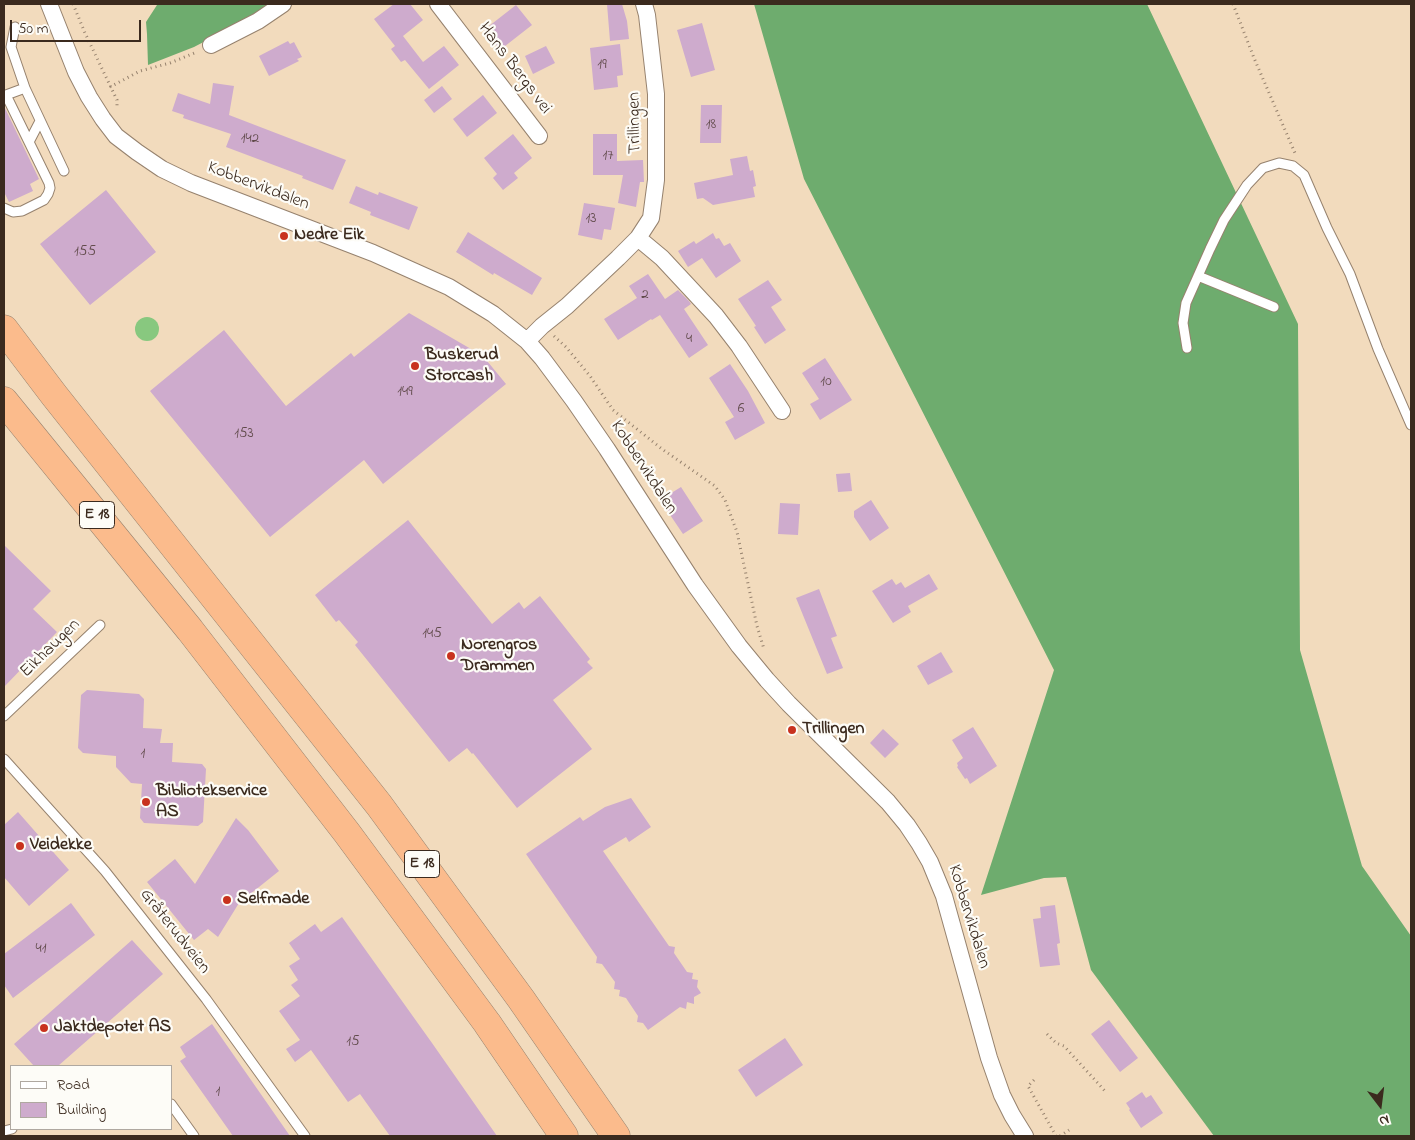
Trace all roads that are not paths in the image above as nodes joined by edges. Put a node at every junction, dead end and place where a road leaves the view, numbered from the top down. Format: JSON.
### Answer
{"nodes":[{"id":1,"x":49,"y":4,"type":"edge"},
{"id":2,"x":283,"y":4,"type":"edge"},
{"id":3,"x":438,"y":4,"type":"edge"},
{"id":4,"x":644,"y":4,"type":"edge"},
{"id":5,"x":15,"y":27,"type":"dead end"},
{"id":6,"x":211,"y":45,"type":"road end"},
{"id":7,"x":25,"y":88,"type":"junction"},
{"id":8,"x":40,"y":120,"type":"junction"},
{"id":9,"x":539,"y":136,"type":"dead end"},
{"id":10,"x":29,"y":142,"type":"junction"},
{"id":11,"x":64,"y":171,"type":"dead end"},
{"id":12,"x":4,"y":208,"type":"edge"},
{"id":13,"x":638,"y":238,"type":"junction"},
{"id":14,"x":1198,"y":276,"type":"junction"},
{"id":15,"x":1274,"y":307,"type":"dead end"},
{"id":16,"x":4,"y":309,"type":"edge"},
{"id":17,"x":4,"y":329,"type":"edge"},
{"id":18,"x":527,"y":340,"type":"junction"},
{"id":19,"x":1187,"y":348,"type":"dead end"},
{"id":20,"x":54,"y":395,"type":"junction"},
{"id":21,"x":4,"y":401,"type":"edge"},
{"id":22,"x":782,"y":411,"type":"dead end"},
{"id":23,"x":1411,"y":425,"type":"edge"},
{"id":24,"x":100,"y":625,"type":"dead end"},
{"id":25,"x":4,"y":716,"type":"edge"},
{"id":26,"x":4,"y":759,"type":"edge"},
{"id":27,"x":172,"y":1105,"type":"edge"},
{"id":28,"x":194,"y":1136,"type":"edge"},
{"id":29,"x":305,"y":1136,"type":"edge"},
{"id":30,"x":564,"y":1136,"type":"edge"},
{"id":31,"x":616,"y":1136,"type":"edge"},
{"id":32,"x":1025,"y":1136,"type":"edge"}],
"edges":[{"from":1,"to":18,"type":"street","name":"Kobbervikdalen"},
{"from":2,"to":6,"type":"street"},
{"from":3,"to":9,"type":"street","name":"Hans Bergs vei"},
{"from":4,"to":13,"type":"street","name":"Trillingen"},
{"from":5,"to":7,"type":"lane"},
{"from":7,"to":8,"type":"lane"},
{"from":7,"to":10,"type":"lane"},
{"from":8,"to":10,"type":"lane"},
{"from":8,"to":11,"type":"lane"},
{"from":10,"to":12,"type":"lane"},
{"from":13,"to":18,"type":"street","name":"Trillingen"},
{"from":13,"to":22,"type":"street"},
{"from":14,"to":15,"type":"lane"},
{"from":14,"to":19,"type":"lane"},
{"from":14,"to":23,"type":"lane"},
{"from":16,"to":20,"type":"highway"},
{"from":17,"to":20,"type":"highway","number":"E 18"},
{"from":18,"to":32,"type":"street","name":"Kobbervikdalen"},
{"from":20,"to":31,"type":"highway","number":"E 18"},
{"from":21,"to":30,"type":"highway","number":"E 18"},
{"from":24,"to":25,"type":"lane","name":"Eikhaugen"},
{"from":26,"to":29,"type":"lane","name":"Gråterudveien"},
{"from":27,"to":28,"type":"lane"}]}
